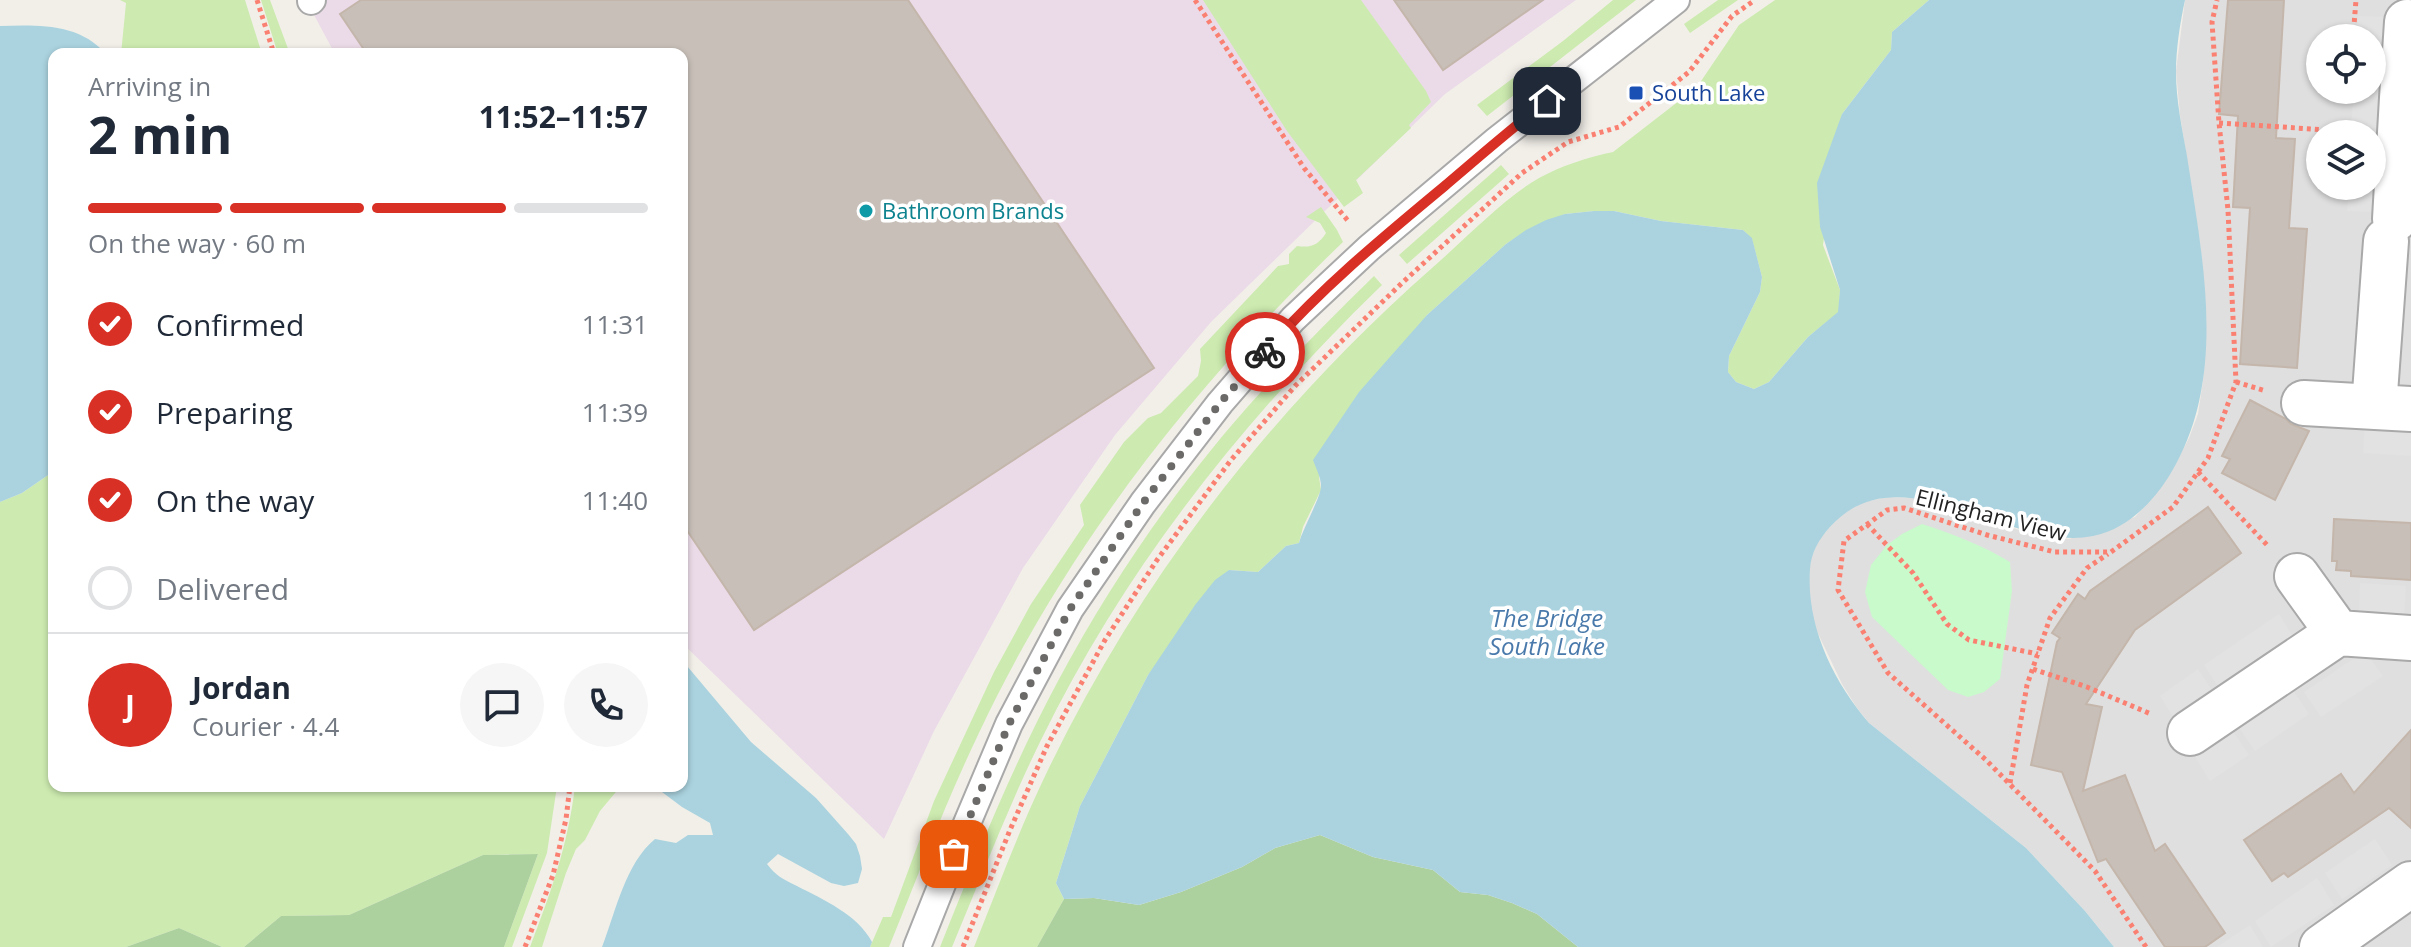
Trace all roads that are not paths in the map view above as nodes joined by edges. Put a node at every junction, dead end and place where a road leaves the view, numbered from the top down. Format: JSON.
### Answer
{"nodes":[{"id":1,"x":1676,"y":0,"type":"edge"},
{"id":2,"x":2407,"y":22,"type":"dead end"},
{"id":3,"x":2404,"y":110,"type":"edge"},
{"id":4,"x":2304,"y":403,"type":"dead end"},
{"id":5,"x":2392,"y":408,"type":"edge"},
{"id":6,"x":2297,"y":576,"type":"road end"},
{"id":7,"x":2338,"y":633,"type":"junction"},
{"id":8,"x":2411,"y":638,"type":"edge"},
{"id":9,"x":2190,"y":733,"type":"road end"},
{"id":10,"x":2411,"y":884,"type":"edge"},
{"id":11,"x":917,"y":947,"type":"edge"},
{"id":12,"x":2322,"y":947,"type":"edge"}],
"edges":[{"from":1,"to":11,"type":"lane"},
{"from":2,"to":3,"type":"street"},
{"from":3,"to":5,"type":"street"},
{"from":4,"to":5,"type":"street"},
{"from":6,"to":7,"type":"street"},
{"from":7,"to":8,"type":"street"},
{"from":7,"to":9,"type":"street"},
{"from":10,"to":12,"type":"street"}]}
